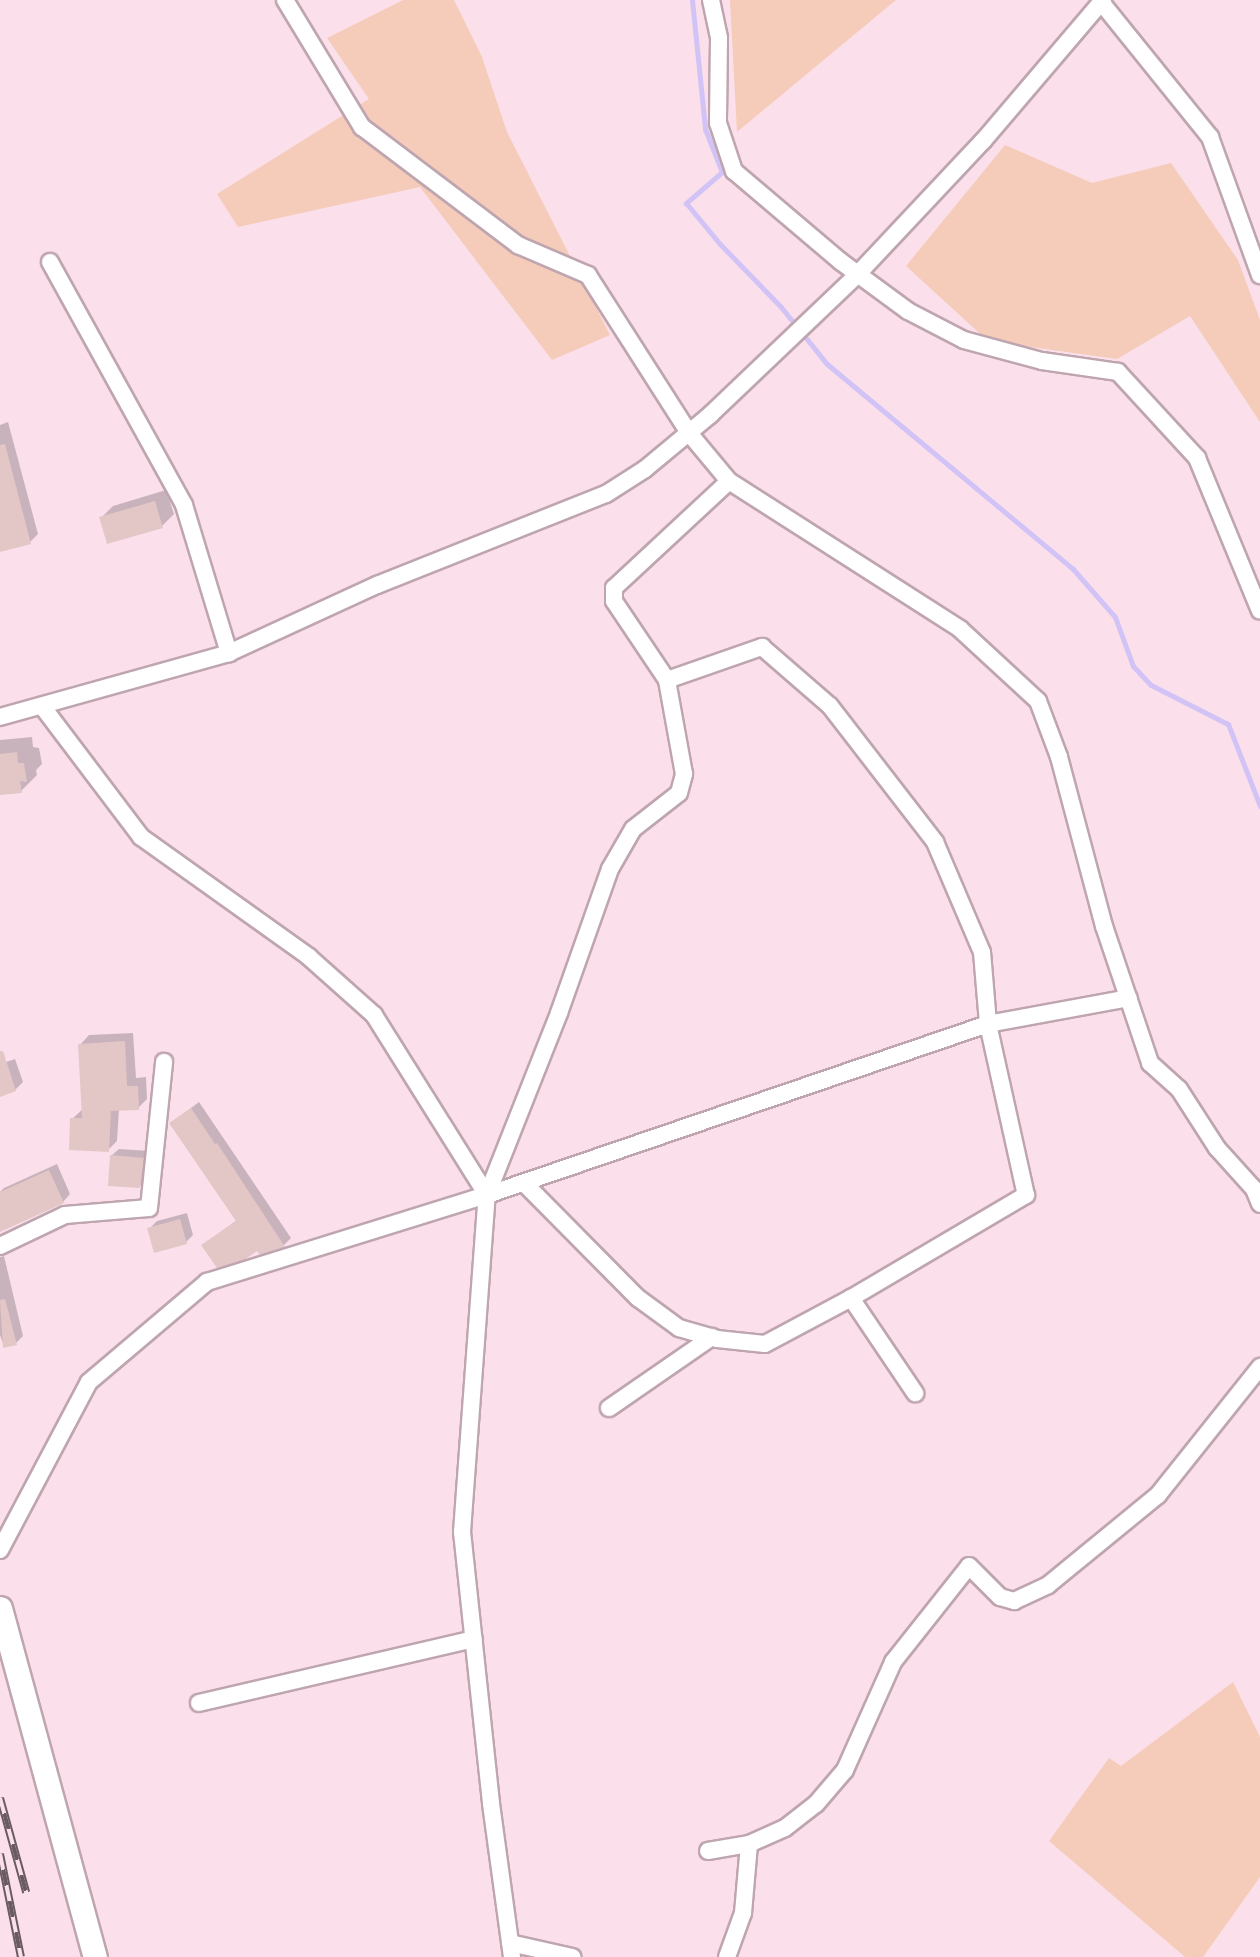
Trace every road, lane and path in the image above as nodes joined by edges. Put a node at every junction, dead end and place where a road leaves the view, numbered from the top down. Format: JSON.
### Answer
{"nodes":[{"id":1,"x":285,"y":0,"type":"edge"},
{"id":2,"x":711,"y":0,"type":"edge"},
{"id":3,"x":1102,"y":1,"type":"edge"},
{"id":4,"x":50,"y":262,"type":"dead end"},
{"id":5,"x":857,"y":275,"type":"junction"},
{"id":6,"x":1260,"y":275,"type":"edge"},
{"id":7,"x":688,"y":433,"type":"junction"},
{"id":8,"x":729,"y":481,"type":"junction"},
{"id":9,"x":1260,"y":611,"type":"edge"},
{"id":10,"x":229,"y":653,"type":"junction"},
{"id":11,"x":667,"y":680,"type":"junction"},
{"id":12,"x":42,"y":706,"type":"junction"},
{"id":13,"x":0,"y":717,"type":"edge"},
{"id":14,"x":1129,"y":998,"type":"junction"},
{"id":15,"x":988,"y":1024,"type":"junction"},
{"id":16,"x":164,"y":1062,"type":"dead end"},
{"id":17,"x":524,"y":1183,"type":"junction"},
{"id":18,"x":487,"y":1195,"type":"junction"},
{"id":19,"x":1260,"y":1204,"type":"edge"},
{"id":20,"x":0,"y":1246,"type":"edge"},
{"id":21,"x":851,"y":1298,"type":"junction"},
{"id":22,"x":712,"y":1337,"type":"junction"},
{"id":23,"x":1260,"y":1367,"type":"edge"},
{"id":24,"x":915,"y":1393,"type":"dead end"},
{"id":25,"x":609,"y":1408,"type":"dead end"},
{"id":26,"x":0,"y":1550,"type":"edge"},
{"id":27,"x":0,"y":1608,"type":"edge"},
{"id":28,"x":474,"y":1639,"type":"junction"},
{"id":29,"x":199,"y":1703,"type":"dead end"},
{"id":30,"x":750,"y":1844,"type":"junction"},
{"id":31,"x":708,"y":1851,"type":"dead end"},
{"id":32,"x":511,"y":1950,"type":"edge"},
{"id":33,"x":95,"y":1957,"type":"edge"},
{"id":34,"x":572,"y":1957,"type":"edge"},
{"id":35,"x":727,"y":1957,"type":"edge"}],
"edges":[{"from":1,"to":7,"type":"street"},
{"from":2,"to":5,"type":"street"},
{"from":3,"to":5,"type":"street"},
{"from":3,"to":6,"type":"street"},
{"from":4,"to":10,"type":"street"},
{"from":5,"to":7,"type":"street"},
{"from":5,"to":9,"type":"street"},
{"from":7,"to":8,"type":"street"},
{"from":7,"to":10,"type":"street"},
{"from":8,"to":11,"type":"street"},
{"from":8,"to":14,"type":"street"},
{"from":10,"to":12,"type":"street"},
{"from":11,"to":15,"type":"street"},
{"from":11,"to":18,"type":"street"},
{"from":12,"to":13,"type":"street"},
{"from":12,"to":18,"type":"street"},
{"from":14,"to":15,"type":"street"},
{"from":14,"to":19,"type":"street"},
{"from":15,"to":17,"type":"street"},
{"from":15,"to":21,"type":"street"},
{"from":16,"to":20,"type":"street"},
{"from":17,"to":18,"type":"street"},
{"from":17,"to":22,"type":"street"},
{"from":18,"to":26,"type":"street"},
{"from":18,"to":28,"type":"street"},
{"from":21,"to":22,"type":"street"},
{"from":21,"to":24,"type":"street"},
{"from":22,"to":25,"type":"street"},
{"from":23,"to":30,"type":"street"},
{"from":27,"to":33,"type":"street"},
{"from":28,"to":29,"type":"street"},
{"from":28,"to":32,"type":"street"},
{"from":30,"to":31,"type":"street"},
{"from":30,"to":35,"type":"street"},
{"from":32,"to":34,"type":"street"}]}
